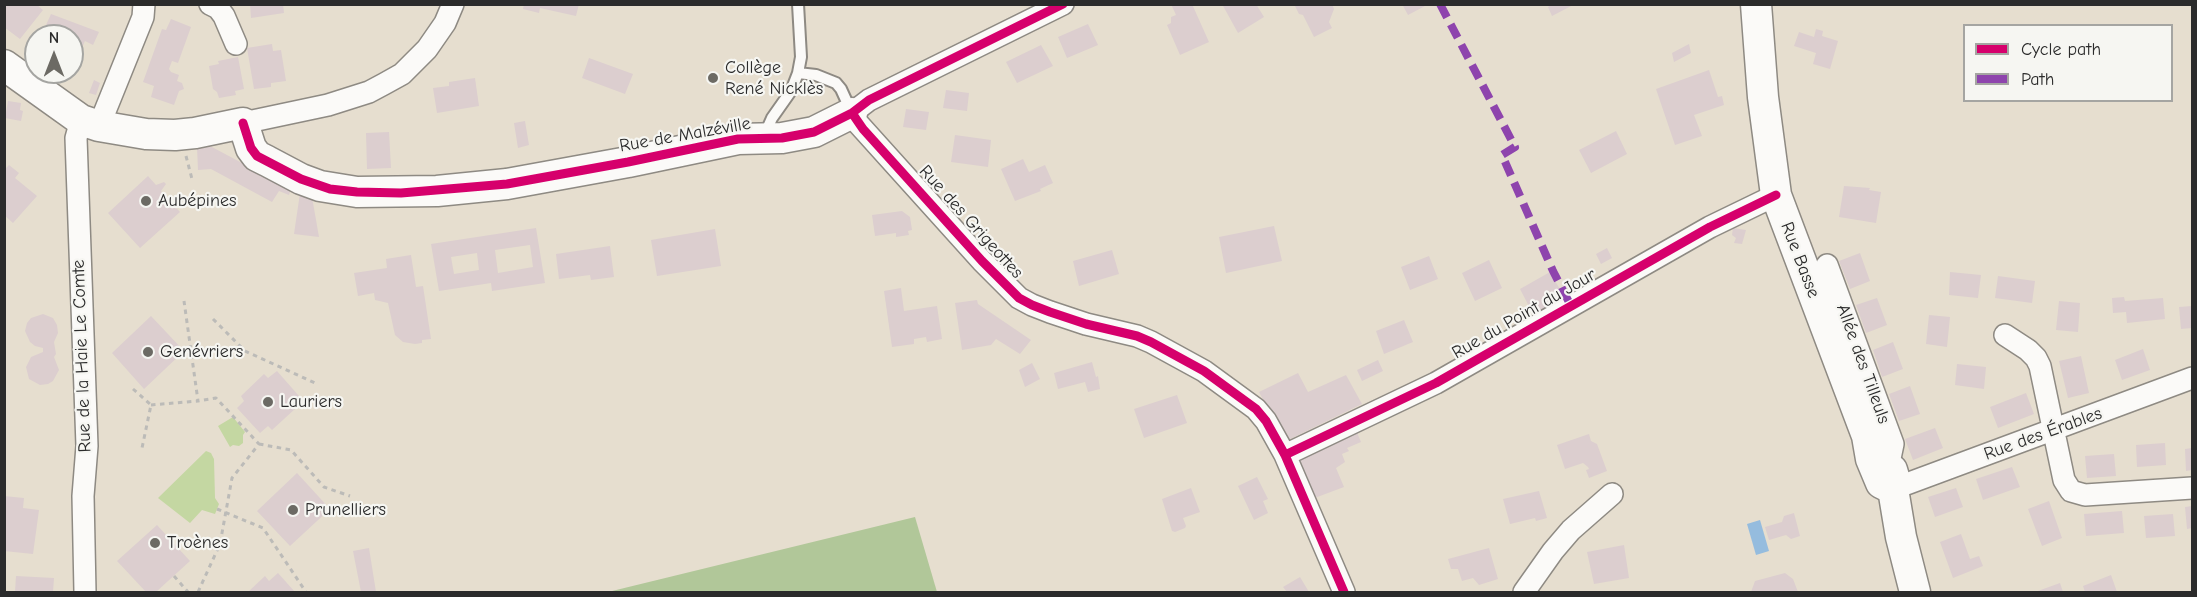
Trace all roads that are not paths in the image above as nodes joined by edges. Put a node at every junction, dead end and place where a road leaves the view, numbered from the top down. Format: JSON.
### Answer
{"nodes":[{"id":1,"x":144,"y":4,"type":"edge"},
{"id":2,"x":210,"y":4,"type":"edge"},
{"id":3,"x":453,"y":4,"type":"edge"},
{"id":4,"x":798,"y":4,"type":"edge"},
{"id":5,"x":1064,"y":4,"type":"edge"},
{"id":6,"x":1756,"y":4,"type":"edge"},
{"id":7,"x":236,"y":44,"type":"dead end"},
{"id":8,"x":4,"y":65,"type":"edge"},
{"id":9,"x":798,"y":73,"type":"junction"},
{"id":10,"x":852,"y":113,"type":"junction"},
{"id":11,"x":90,"y":123,"type":"junction"},
{"id":12,"x":243,"y":123,"type":"junction"},
{"id":13,"x":768,"y":138,"type":"junction"},
{"id":14,"x":1776,"y":195,"type":"junction"},
{"id":15,"x":1827,"y":265,"type":"dead end"},
{"id":16,"x":2005,"y":335,"type":"dead end"},
{"id":17,"x":2193,"y":378,"type":"edge"},
{"id":18,"x":2055,"y":429,"type":"junction"},
{"id":19,"x":1285,"y":455,"type":"junction"},
{"id":20,"x":1891,"y":476,"type":"junction"},
{"id":21,"x":2193,"y":488,"type":"edge"},
{"id":22,"x":1612,"y":494,"type":"dead end"},
{"id":23,"x":85,"y":592,"type":"edge"},
{"id":24,"x":1344,"y":592,"type":"edge"},
{"id":25,"x":1524,"y":592,"type":"edge"},
{"id":26,"x":1915,"y":592,"type":"edge"}],
"edges":[{"from":1,"to":11,"type":"street","name":"Rue de la Haie Le Comte"},
{"from":2,"to":7,"type":"street"},
{"from":3,"to":12,"type":"street"},
{"from":4,"to":9,"type":"lane"},
{"from":5,"to":10,"type":"street","name":"Rue de Malzéville"},
{"from":6,"to":14,"type":"street","name":"Rue Basse"},
{"from":8,"to":11,"type":"street"},
{"from":9,"to":10,"type":"lane"},
{"from":9,"to":13,"type":"lane"},
{"from":10,"to":13,"type":"street","name":"Rue de Malzéville"},
{"from":10,"to":19,"type":"street","name":"Rue des Grigeottes"},
{"from":11,"to":12,"type":"street"},
{"from":11,"to":23,"type":"street","name":"Rue de la Haie Le Comte"},
{"from":12,"to":13,"type":"street","name":"Rue de Malzéville"},
{"from":14,"to":19,"type":"street","name":"Rue du Point du Jour"},
{"from":14,"to":20,"type":"street","name":"Rue Basse"},
{"from":15,"to":20,"type":"street","name":"Allée des Tilleuls"},
{"from":16,"to":18,"type":"street"},
{"from":17,"to":18,"type":"street","name":"Rue des Érables"},
{"from":18,"to":20,"type":"street","name":"Rue des Érables"},
{"from":18,"to":21,"type":"street"},
{"from":19,"to":24,"type":"street","name":"Rue des Grigeottes"},
{"from":20,"to":26,"type":"street"},
{"from":22,"to":25,"type":"street"}]}
